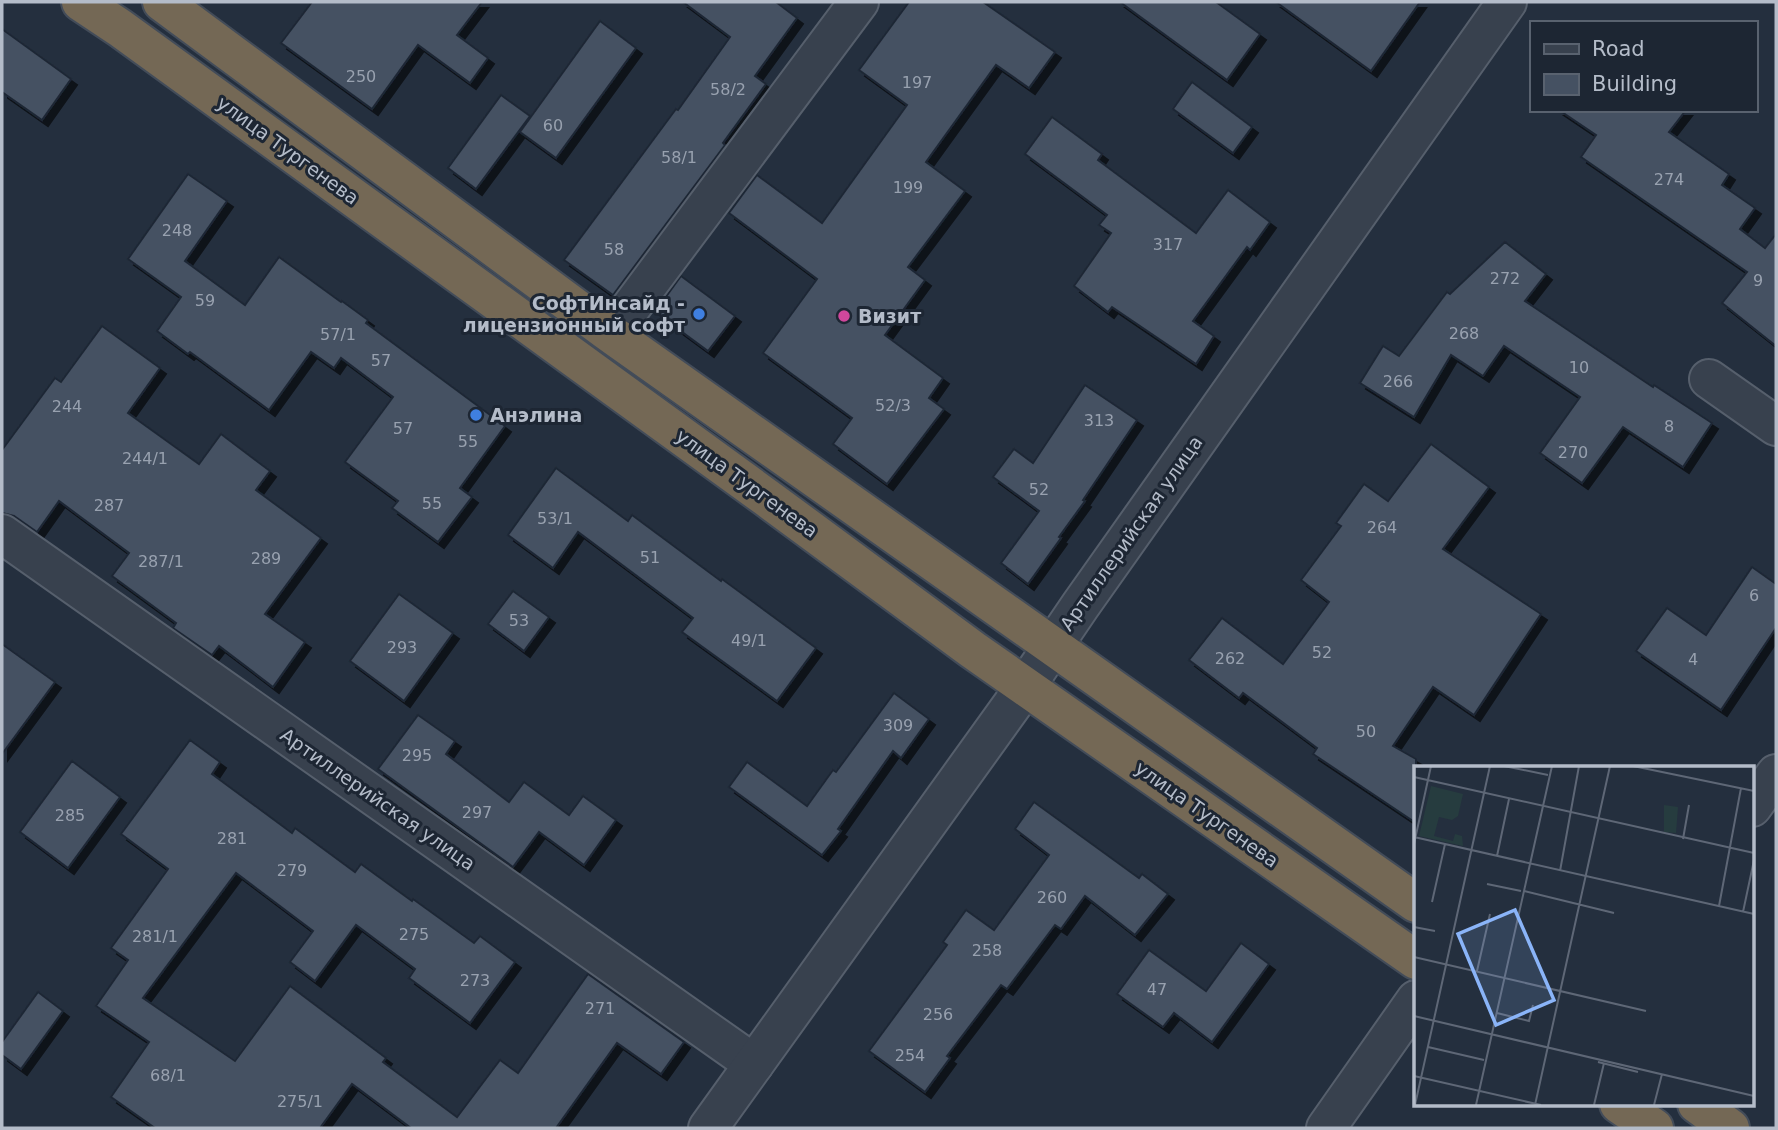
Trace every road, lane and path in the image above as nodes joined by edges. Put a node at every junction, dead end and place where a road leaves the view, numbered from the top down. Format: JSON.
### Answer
{"nodes":[{"id":1,"x":81,"y":2,"type":"edge"},
{"id":2,"x":162,"y":2,"type":"edge"},
{"id":3,"x":859,"y":2,"type":"edge"},
{"id":4,"x":1507,"y":2,"type":"edge"},
{"id":5,"x":611,"y":334,"type":"junction"},
{"id":6,"x":1709,"y":379,"type":"dead end"},
{"id":7,"x":1776,"y":426,"type":"edge"},
{"id":8,"x":2,"y":534,"type":"edge"},
{"id":9,"x":1052,"y":646,"type":"junction"},
{"id":10,"x":1025,"y":687,"type":"junction"},
{"id":11,"x":1776,"y":774,"type":"edge"},
{"id":12,"x":1754,"y":804,"type":"edge"},
{"id":13,"x":1414,"y":902,"type":"edge"},
{"id":14,"x":1414,"y":959,"type":"edge"},
{"id":15,"x":1414,"y":1003,"type":"edge"},
{"id":16,"x":754,"y":1064,"type":"junction"},
{"id":17,"x":1622,"y":1106,"type":"edge"},
{"id":18,"x":1700,"y":1106,"type":"edge"},
{"id":19,"x":708,"y":1128,"type":"edge"},
{"id":20,"x":1326,"y":1128,"type":"edge"},
{"id":21,"x":1654,"y":1128,"type":"edge"},
{"id":22,"x":1730,"y":1128,"type":"edge"}],
"edges":[{"from":1,"to":10,"type":"highway","name":"улица Тургенева"},
{"from":2,"to":5,"type":"highway"},
{"from":3,"to":5,"type":"street"},
{"from":4,"to":9,"type":"street","name":"Артиллерийская улица"},
{"from":5,"to":9,"type":"highway"},
{"from":6,"to":7,"type":"street"},
{"from":8,"to":16,"type":"street","name":"Артиллерийская улица"},
{"from":9,"to":10,"type":"street","name":"Артиллерийская улица"},
{"from":9,"to":13,"type":"highway"},
{"from":10,"to":14,"type":"highway","name":"улица Тургенева"},
{"from":10,"to":16,"type":"street","name":"Артиллерийская улица"},
{"from":11,"to":12,"type":"street"},
{"from":15,"to":20,"type":"street"},
{"from":16,"to":19,"type":"street","name":"Артиллерийская улица"},
{"from":17,"to":21,"type":"highway"},
{"from":18,"to":22,"type":"highway"}]}
